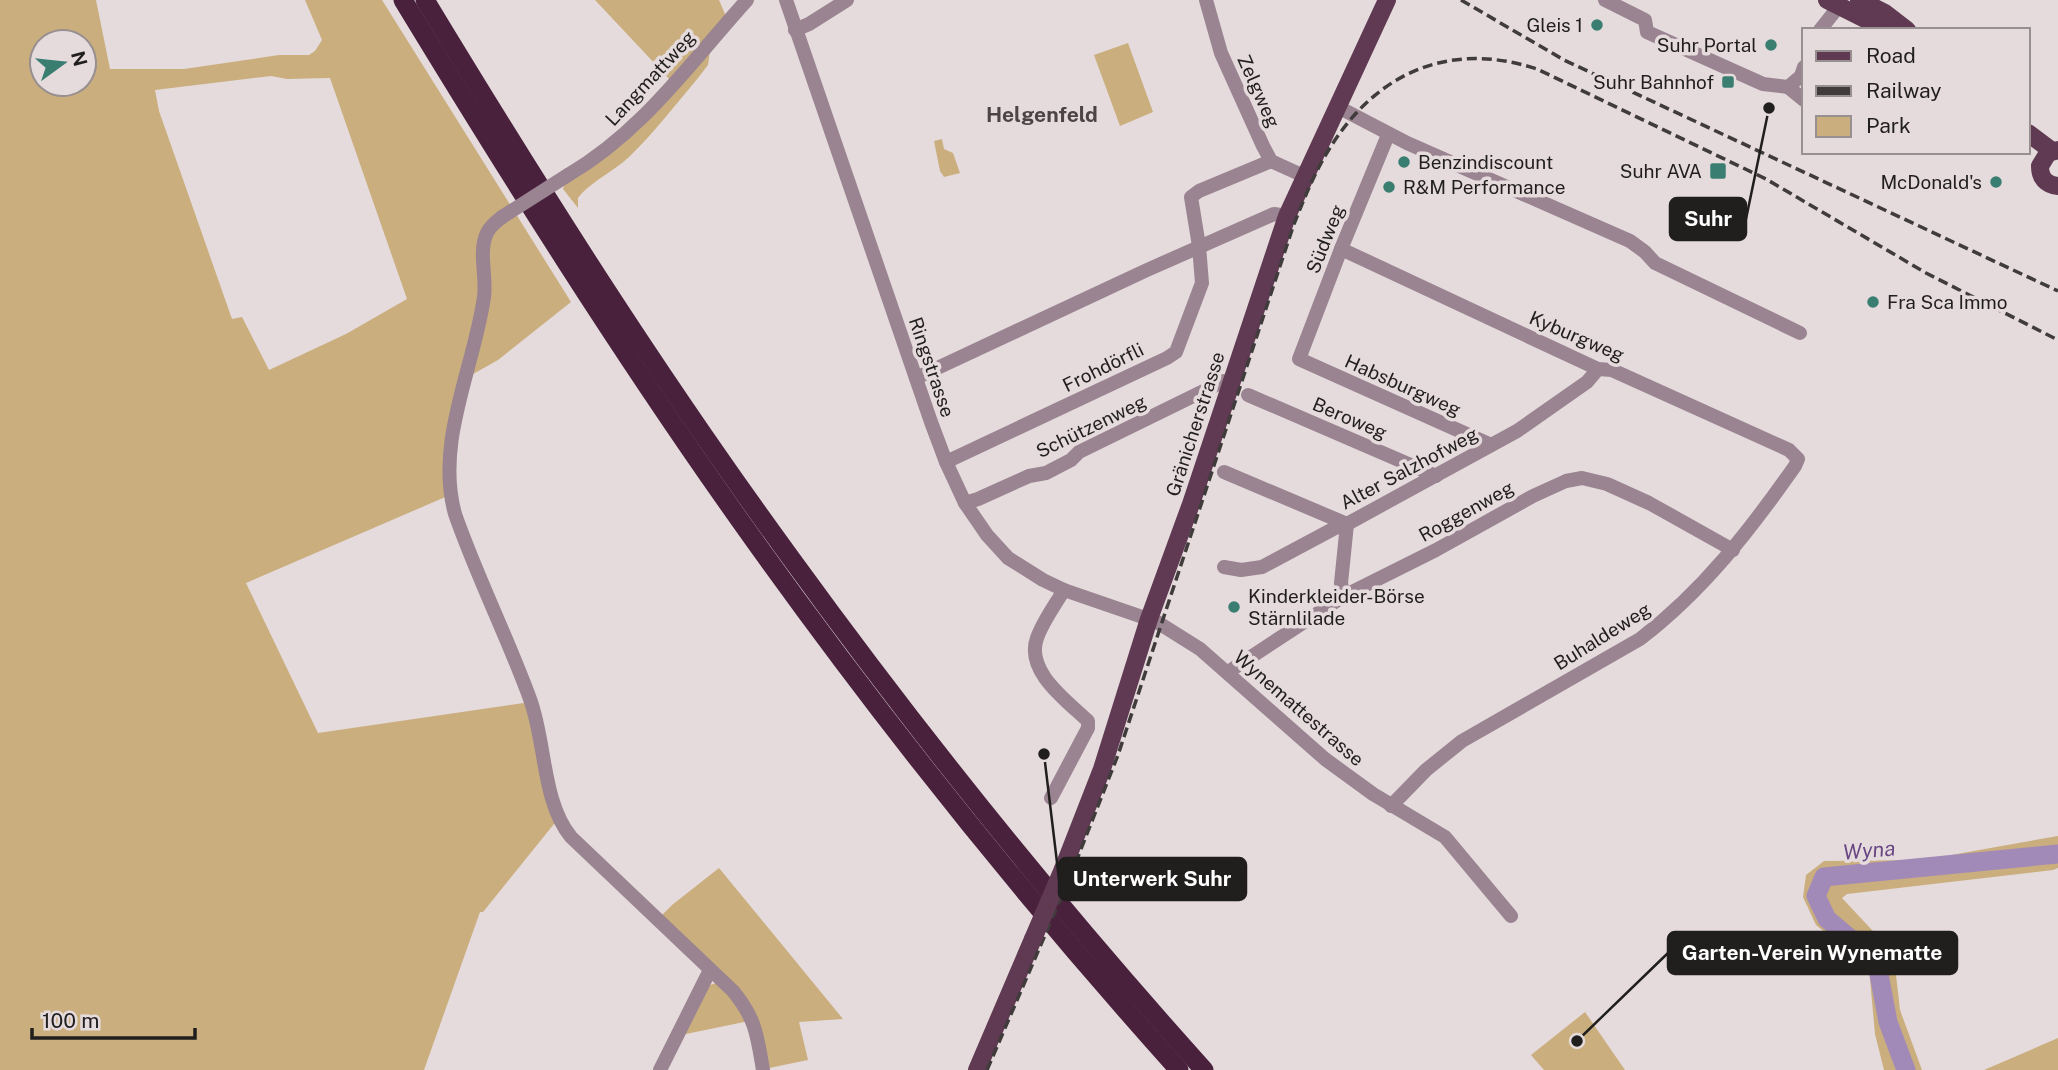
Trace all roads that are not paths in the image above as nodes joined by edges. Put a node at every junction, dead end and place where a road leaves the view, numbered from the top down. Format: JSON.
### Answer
{"nodes":[{"id":1,"x":403,"y":0,"type":"edge"},
{"id":2,"x":425,"y":0,"type":"edge"},
{"id":3,"x":747,"y":0,"type":"edge"},
{"id":4,"x":786,"y":0,"type":"edge"},
{"id":5,"x":847,"y":0,"type":"edge"},
{"id":6,"x":1206,"y":0,"type":"edge"},
{"id":7,"x":1387,"y":0,"type":"edge"},
{"id":8,"x":1605,"y":0,"type":"edge"},
{"id":9,"x":1859,"y":0,"type":"edge"},
{"id":10,"x":1837,"y":2,"type":"edge"},
{"id":11,"x":1820,"y":28,"type":"edge"},
{"id":12,"x":1883,"y":28,"type":"edge"},
{"id":13,"x":1905,"y":28,"type":"edge"},
{"id":14,"x":794,"y":30,"type":"junction"},
{"id":15,"x":1802,"y":73,"type":"edge"},
{"id":16,"x":1788,"y":87,"type":"junction"},
{"id":17,"x":1802,"y":98,"type":"edge"},
{"id":18,"x":1338,"y":107,"type":"junction"},
{"id":19,"x":1388,"y":135,"type":"junction"},
{"id":20,"x":2030,"y":135,"type":"edge"},
{"id":21,"x":2056,"y":149,"type":"edge"},
{"id":22,"x":2027,"y":154,"type":"edge"},
{"id":23,"x":1271,"y":161,"type":"junction"},
{"id":24,"x":2040,"y":171,"type":"junction"},
{"id":25,"x":1304,"y":176,"type":"junction"},
{"id":26,"x":2058,"y":186,"type":"edge"},
{"id":27,"x":1287,"y":215,"type":"junction"},
{"id":28,"x":1199,"y":246,"type":"junction"},
{"id":29,"x":1340,"y":249,"type":"junction"},
{"id":30,"x":1800,"y":332,"type":"dead end"},
{"id":31,"x":1299,"y":359,"type":"joint"},
{"id":32,"x":1598,"y":369,"type":"junction"},
{"id":33,"x":916,"y":378,"type":"junction"},
{"id":34,"x":1231,"y":382,"type":"junction"},
{"id":35,"x":1248,"y":395,"type":"dead end"},
{"id":36,"x":1492,"y":445,"type":"junction"},
{"id":37,"x":1798,"y":459,"type":"joint"},
{"id":38,"x":946,"y":462,"type":"junction"},
{"id":39,"x":1224,"y":472,"type":"dead end"},
{"id":40,"x":1436,"y":476,"type":"junction"},
{"id":41,"x":965,"y":503,"type":"junction"},
{"id":42,"x":1347,"y":524,"type":"junction"},
{"id":43,"x":1732,"y":550,"type":"junction"},
{"id":44,"x":1224,"y":567,"type":"dead end"},
{"id":45,"x":1064,"y":590,"type":"junction"},
{"id":46,"x":1344,"y":596,"type":"junction"},
{"id":47,"x":1149,"y":619,"type":"junction"},
{"id":48,"x":1228,"y":672,"type":"junction"},
{"id":49,"x":1051,"y":798,"type":"dead end"},
{"id":50,"x":1391,"y":806,"type":"junction"},
{"id":51,"x":1511,"y":916,"type":"dead end"},
{"id":52,"x":710,"y":970,"type":"junction"},
{"id":53,"x":660,"y":1070,"type":"edge"},
{"id":54,"x":763,"y":1070,"type":"edge"},
{"id":55,"x":976,"y":1070,"type":"edge"},
{"id":56,"x":1180,"y":1070,"type":"edge"},
{"id":57,"x":1205,"y":1070,"type":"edge"}],
"edges":[{"from":1,"to":56,"type":"highway"},
{"from":2,"to":57,"type":"highway"},
{"from":3,"to":52,"type":"street","name":"Langmattweg","bridge":true},
{"from":4,"to":14,"type":"street","name":"Ringstrasse"},
{"from":5,"to":14,"type":"street"},
{"from":6,"to":23,"type":"street","name":"Zelgweg"},
{"from":7,"to":18,"type":"main road","name":"Gränicherstrasse"},
{"from":8,"to":16,"type":"street"},
{"from":9,"to":13,"type":"main road"},
{"from":10,"to":11,"type":"street"},
{"from":10,"to":12,"type":"main road"},
{"from":14,"to":33,"type":"street","name":"Ringstrasse"},
{"from":15,"to":16,"type":"street"},
{"from":16,"to":17,"type":"street"},
{"from":18,"to":19,"type":"street"},
{"from":18,"to":25,"type":"main road","name":"Gränicherstrasse"},
{"from":19,"to":29,"type":"street","name":"Südweg"},
{"from":19,"to":30,"type":"street"},
{"from":20,"to":21,"type":"main road"},
{"from":21,"to":24,"type":"main road"},
{"from":22,"to":24,"type":"main road"},
{"from":23,"to":25,"type":"street"},
{"from":23,"to":28,"type":"street","name":"Frohdörfli"},
{"from":24,"to":26,"type":"main road"},
{"from":25,"to":27,"type":"main road","name":"Gränicherstrasse"},
{"from":27,"to":28,"type":"street"},
{"from":27,"to":34,"type":"main road","name":"Gränicherstrasse"},
{"from":28,"to":33,"type":"street"},
{"from":28,"to":38,"type":"street","name":"Frohdörfli"},
{"from":29,"to":31,"type":"street","name":"Südweg"},
{"from":29,"to":32,"type":"street","name":"Kyburgweg"},
{"from":31,"to":36,"type":"street","name":"Habsburgweg"},
{"from":32,"to":36,"type":"street","name":"Alter Salzhofweg"},
{"from":32,"to":37,"type":"street","name":"Kyburgweg"},
{"from":33,"to":38,"type":"street","name":"Ringstrasse"},
{"from":34,"to":41,"type":"street","name":"Schützenweg"},
{"from":34,"to":47,"type":"main road","name":"Gränicherstrasse"},
{"from":35,"to":40,"type":"street","name":"Beroweg"},
{"from":36,"to":40,"type":"street","name":"Alter Salzhofweg"},
{"from":37,"to":43,"type":"street","name":"Buhaldeweg"},
{"from":38,"to":41,"type":"street","name":"Ringstrasse"},
{"from":39,"to":42,"type":"street"},
{"from":40,"to":42,"type":"street","name":"Alter Salzhofweg"},
{"from":41,"to":45,"type":"street","name":"Ringstrasse"},
{"from":42,"to":44,"type":"street","name":"Alter Salzhofweg"},
{"from":42,"to":46,"type":"street"},
{"from":43,"to":46,"type":"street","name":"Roggenweg"},
{"from":43,"to":50,"type":"street","name":"Buhaldeweg"},
{"from":45,"to":47,"type":"street","name":"Ringstrasse"},
{"from":45,"to":49,"type":"street"},
{"from":46,"to":48,"type":"street","name":"Roggenweg"},
{"from":47,"to":48,"type":"street","name":"Wynemattestrasse"},
{"from":47,"to":55,"type":"main road","name":"Gränicherstrasse","bridge":true},
{"from":48,"to":50,"type":"street","name":"Wynemattestrasse"},
{"from":50,"to":51,"type":"street","name":"Wynemattestrasse"},
{"from":52,"to":53,"type":"street"},
{"from":52,"to":54,"type":"street"}]}
